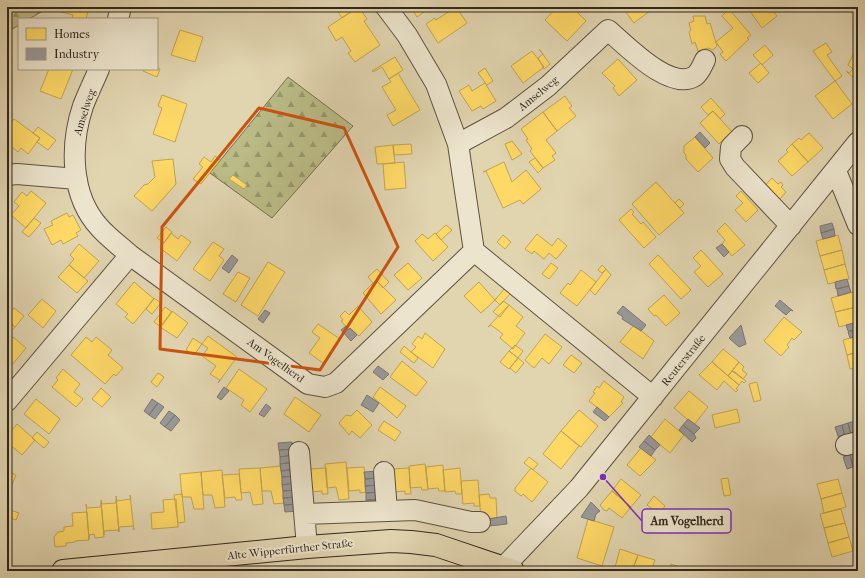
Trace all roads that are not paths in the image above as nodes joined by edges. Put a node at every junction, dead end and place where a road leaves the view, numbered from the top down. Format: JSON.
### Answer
{"nodes":[{"id":1,"x":121,"y":7,"type":"edge"},
{"id":2,"x":386,"y":7,"type":"edge"},
{"id":3,"x":118,"y":18,"type":"edge"},
{"id":4,"x":705,"y":60,"type":"dead end"},
{"id":5,"x":99,"y":70,"type":"edge"},
{"id":6,"x":742,"y":136,"type":"dead end"},
{"id":7,"x":858,"y":142,"type":"edge"},
{"id":8,"x":458,"y":144,"type":"junction"},
{"id":9,"x":836,"y":171,"type":"junction"},
{"id":10,"x":7,"y":175,"type":"edge"},
{"id":11,"x":77,"y":179,"type":"junction"},
{"id":12,"x":791,"y":226,"type":"junction"},
{"id":13,"x":858,"y":226,"type":"edge"},
{"id":14,"x":474,"y":251,"type":"junction"},
{"id":15,"x":130,"y":255,"type":"junction"},
{"id":16,"x":653,"y":397,"type":"junction"},
{"id":17,"x":7,"y":401,"type":"edge"},
{"id":18,"x":299,"y":452,"type":"dead end"},
{"id":19,"x":384,"y":472,"type":"dead end"},
{"id":20,"x":387,"y":511,"type":"junction"},
{"id":21,"x":305,"y":514,"type":"junction"},
{"id":22,"x":480,"y":522,"type":"dead end"},
{"id":23,"x":308,"y":547,"type":"junction"},
{"id":24,"x":506,"y":570,"type":"edge"},
{"id":25,"x":63,"y":571,"type":"edge"}],
"edges":[{"from":1,"to":3,"type":"street"},
{"from":2,"to":8,"type":"street"},
{"from":4,"to":8,"type":"street","name":"Amselweg"},
{"from":5,"to":11,"type":"street","name":"Amselweg"},
{"from":6,"to":12,"type":"street"},
{"from":7,"to":9,"type":"street","name":"Reuterstraße"},
{"from":8,"to":14,"type":"street"},
{"from":9,"to":12,"type":"street","name":"Reuterstraße"},
{"from":9,"to":13,"type":"street"},
{"from":10,"to":11,"type":"street"},
{"from":11,"to":15,"type":"street","name":"Amselweg"},
{"from":12,"to":16,"type":"street","name":"Reuterstraße"},
{"from":14,"to":15,"type":"street","name":"Am Vogelherd"},
{"from":14,"to":16,"type":"street"},
{"from":15,"to":17,"type":"street"},
{"from":16,"to":24,"type":"street","name":"Reuterstraße"},
{"from":18,"to":21,"type":"street"},
{"from":19,"to":20,"type":"street"},
{"from":20,"to":21,"type":"street"},
{"from":20,"to":22,"type":"street"},
{"from":21,"to":23,"type":"street"},
{"from":23,"to":24,"type":"main road","name":"Alte Wipperfürther Straße"},
{"from":23,"to":25,"type":"main road","name":"Alte Wipperfürther Straße"}]}
